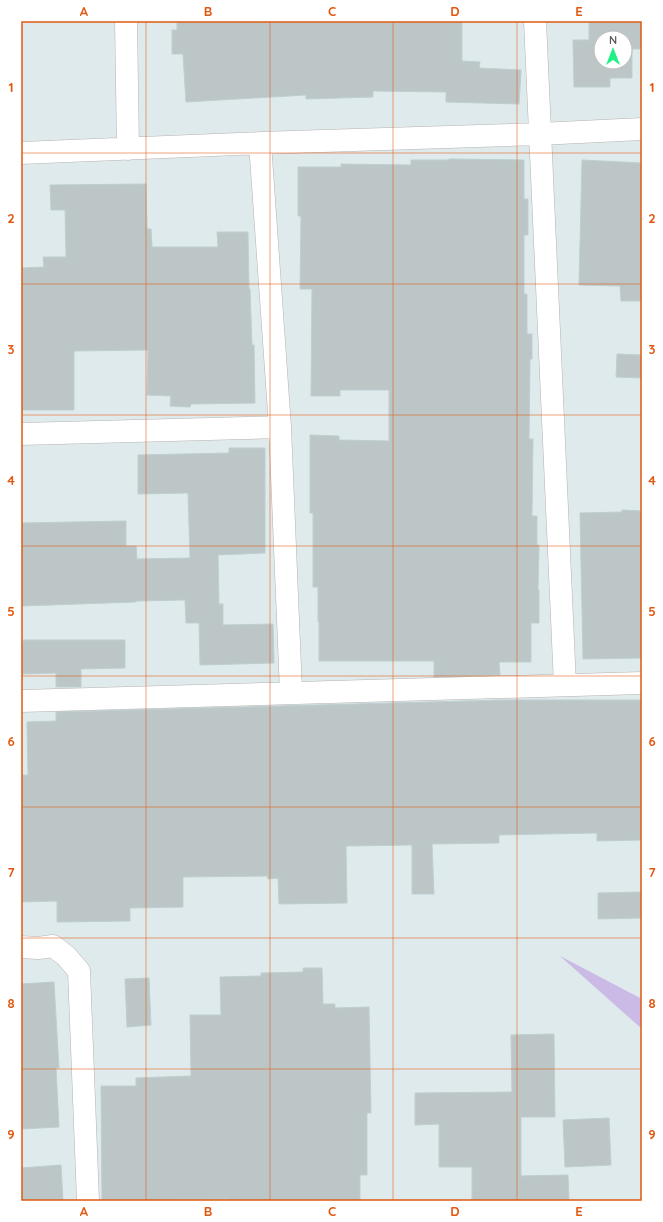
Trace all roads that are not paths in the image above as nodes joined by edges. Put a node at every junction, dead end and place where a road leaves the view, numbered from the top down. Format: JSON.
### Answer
{"nodes":[{"id":1,"x":126,"y":21,"type":"edge"},
{"id":2,"x":535,"y":21,"type":"edge"},
{"id":3,"x":642,"y":129,"type":"edge"},
{"id":4,"x":540,"y":134,"type":"junction"},
{"id":5,"x":260,"y":143,"type":"junction"},
{"id":6,"x":128,"y":148,"type":"junction"},
{"id":7,"x":21,"y":153,"type":"edge"},
{"id":8,"x":280,"y":426,"type":"junction"},
{"id":9,"x":21,"y":434,"type":"edge"},
{"id":10,"x":642,"y":683,"type":"edge"},
{"id":11,"x":565,"y":685,"type":"junction"},
{"id":12,"x":291,"y":692,"type":"junction"},
{"id":13,"x":21,"y":701,"type":"edge"},
{"id":14,"x":21,"y":947,"type":"edge"},
{"id":15,"x":88,"y":1201,"type":"edge"}],
"edges":[{"from":1,"to":6,"type":"street"},
{"from":2,"to":4,"type":"street"},
{"from":3,"to":4,"type":"street"},
{"from":4,"to":5,"type":"street"},
{"from":4,"to":11,"type":"street"},
{"from":5,"to":6,"type":"street"},
{"from":5,"to":8,"type":"street"},
{"from":6,"to":7,"type":"street"},
{"from":8,"to":9,"type":"street"},
{"from":8,"to":12,"type":"street"},
{"from":10,"to":11,"type":"street"},
{"from":11,"to":12,"type":"street"},
{"from":12,"to":13,"type":"street"},
{"from":14,"to":15,"type":"street"}]}
